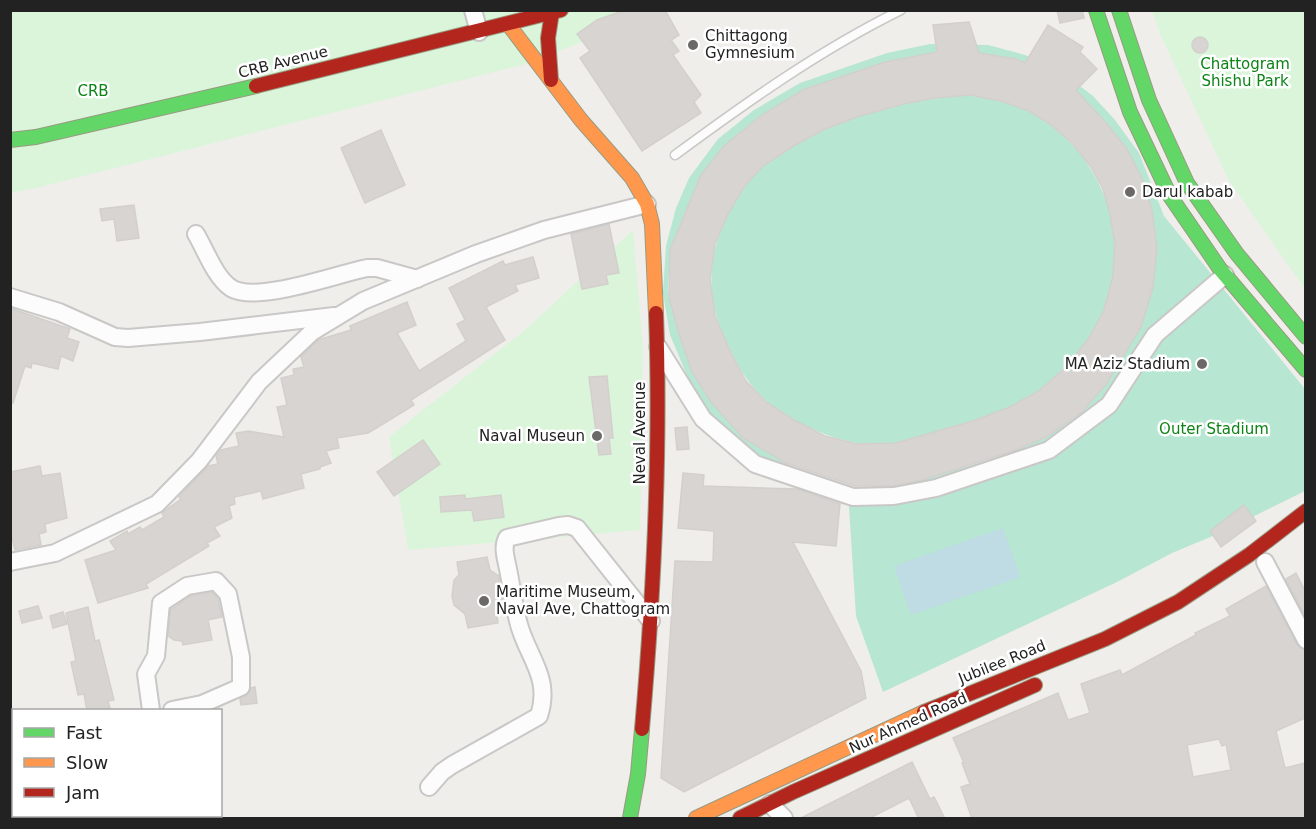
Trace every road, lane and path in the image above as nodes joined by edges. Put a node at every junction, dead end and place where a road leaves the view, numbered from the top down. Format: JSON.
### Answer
{"nodes":[{"id":1,"x":473,"y":10,"type":"edge"},
{"id":2,"x":901,"y":10,"type":"edge"},
{"id":3,"x":1096,"y":10,"type":"edge"},
{"id":4,"x":1119,"y":10,"type":"edge"},
{"id":5,"x":557,"y":11,"type":"edge"},
{"id":6,"x":499,"y":19,"type":"edge"},
{"id":7,"x":479,"y":32,"type":"junction"},
{"id":8,"x":551,"y":80,"type":"junction"},
{"id":9,"x":10,"y":140,"type":"edge"},
{"id":10,"x":675,"y":155,"type":"dead end"},
{"id":11,"x":646,"y":204,"type":"junction"},
{"id":12,"x":196,"y":234,"type":"dead end"},
{"id":13,"x":1225,"y":275,"type":"junction"},
{"id":14,"x":417,"y":279,"type":"junction"},
{"id":15,"x":10,"y":297,"type":"edge"},
{"id":16,"x":341,"y":315,"type":"junction"},
{"id":17,"x":1304,"y":334,"type":"edge"},
{"id":18,"x":657,"y":346,"type":"junction"},
{"id":19,"x":1286,"y":349,"type":"junction"},
{"id":20,"x":1305,"y":370,"type":"edge"},
{"id":21,"x":1305,"y":511,"type":"edge"},
{"id":22,"x":10,"y":562,"type":"edge"},
{"id":23,"x":1265,"y":562,"type":"dead end"},
{"id":24,"x":651,"y":621,"type":"junction"},
{"id":25,"x":1305,"y":640,"type":"edge"},
{"id":26,"x":1132,"y":641,"type":"dead end"},
{"id":27,"x":1089,"y":660,"type":"dead end"},
{"id":28,"x":1045,"y":680,"type":"dead end"},
{"id":29,"x":151,"y":709,"type":"edge"},
{"id":30,"x":181,"y":709,"type":"edge"},
{"id":31,"x":429,"y":788,"type":"dead end"},
{"id":32,"x":770,"y":804,"type":"junction"},
{"id":33,"x":630,"y":819,"type":"edge"},
{"id":34,"x":696,"y":819,"type":"edge"},
{"id":35,"x":740,"y":819,"type":"edge"},
{"id":36,"x":784,"y":819,"type":"edge"}],
"edges":[{"from":1,"to":7,"type":"street"},
{"from":2,"to":10,"type":"lane"},
{"from":3,"to":13,"type":"main road"},
{"from":4,"to":17,"type":"main road"},
{"from":5,"to":6,"type":"main road","name":"CRB Avenue"},
{"from":5,"to":8,"type":"main road"},
{"from":6,"to":7,"type":"main road","name":"CRB Avenue"},
{"from":6,"to":8,"type":"main road","name":"Neval Avenue"},
{"from":7,"to":9,"type":"main road","name":"CRB Avenue"},
{"from":8,"to":11,"type":"main road","name":"Neval Avenue"},
{"from":11,"to":14,"type":"street"},
{"from":11,"to":18,"type":"main road","name":"Neval Avenue"},
{"from":12,"to":14,"type":"street"},
{"from":13,"to":18,"type":"street"},
{"from":13,"to":19,"type":"main road"},
{"from":14,"to":16,"type":"street"},
{"from":15,"to":16,"type":"street"},
{"from":16,"to":22,"type":"street"},
{"from":17,"to":19,"type":"lane"},
{"from":18,"to":24,"type":"main road","name":"Neval Avenue"},
{"from":19,"to":20,"type":"main road"},
{"from":21,"to":34,"type":"main road","name":"Jubilee Road"},
{"from":23,"to":25,"type":"street"},
{"from":24,"to":31,"type":"street"},
{"from":24,"to":33,"type":"main road","name":"Neval Avenue"},
{"from":26,"to":27,"type":"main road"},
{"from":28,"to":32,"type":"main road","name":"Nur Ahmed Road"},
{"from":29,"to":30,"type":"street"},
{"from":32,"to":35,"type":"main road","name":"Nur Ahmed Road"},
{"from":32,"to":36,"type":"street"}]}
